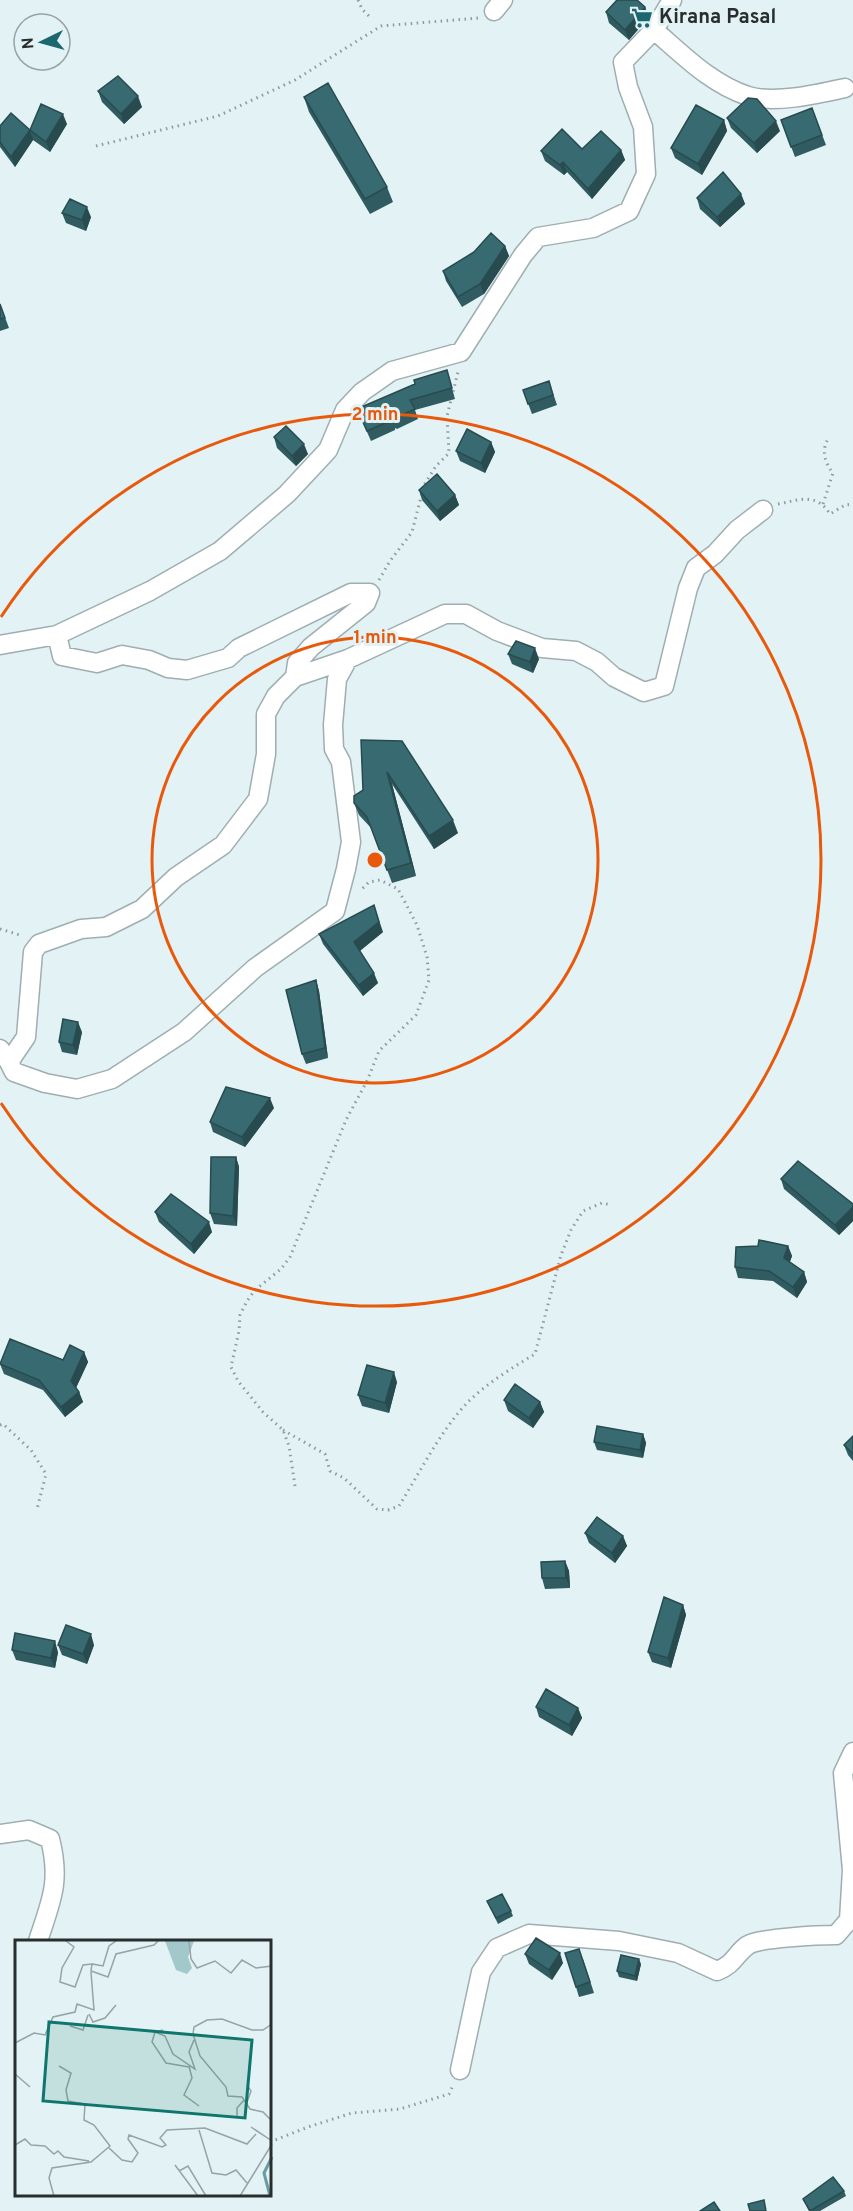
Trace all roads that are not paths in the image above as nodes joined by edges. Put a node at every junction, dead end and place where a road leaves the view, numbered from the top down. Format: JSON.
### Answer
{"nodes":[{"id":1,"x":672,"y":0,"type":"edge"},
{"id":2,"x":654,"y":30,"type":"junction"},
{"id":3,"x":845,"y":88,"type":"dead end"},
{"id":4,"x":763,"y":510,"type":"road end"},
{"id":5,"x":57,"y":635,"type":"junction"},
{"id":6,"x":0,"y":645,"type":"edge"},
{"id":7,"x":348,"y":659,"type":"junction"},
{"id":8,"x":295,"y":677,"type":"junction"},
{"id":9,"x":4,"y":1056,"type":"edge"},
{"id":10,"x":853,"y":1752,"type":"edge"},
{"id":11,"x":0,"y":1834,"type":"edge"},
{"id":12,"x":38,"y":1940,"type":"edge"},
{"id":13,"x":460,"y":2070,"type":"road end"}],
"edges":[{"from":1,"to":2,"type":"street"},
{"from":2,"to":3,"type":"street"},
{"from":2,"to":5,"type":"street"},
{"from":4,"to":7,"type":"street"},
{"from":5,"to":6,"type":"street"},
{"from":5,"to":8,"type":"street"},
{"from":7,"to":8,"type":"street"},
{"from":7,"to":9,"type":"street"},
{"from":8,"to":9,"type":"street"},
{"from":10,"to":13,"type":"street"},
{"from":11,"to":12,"type":"street"}]}
